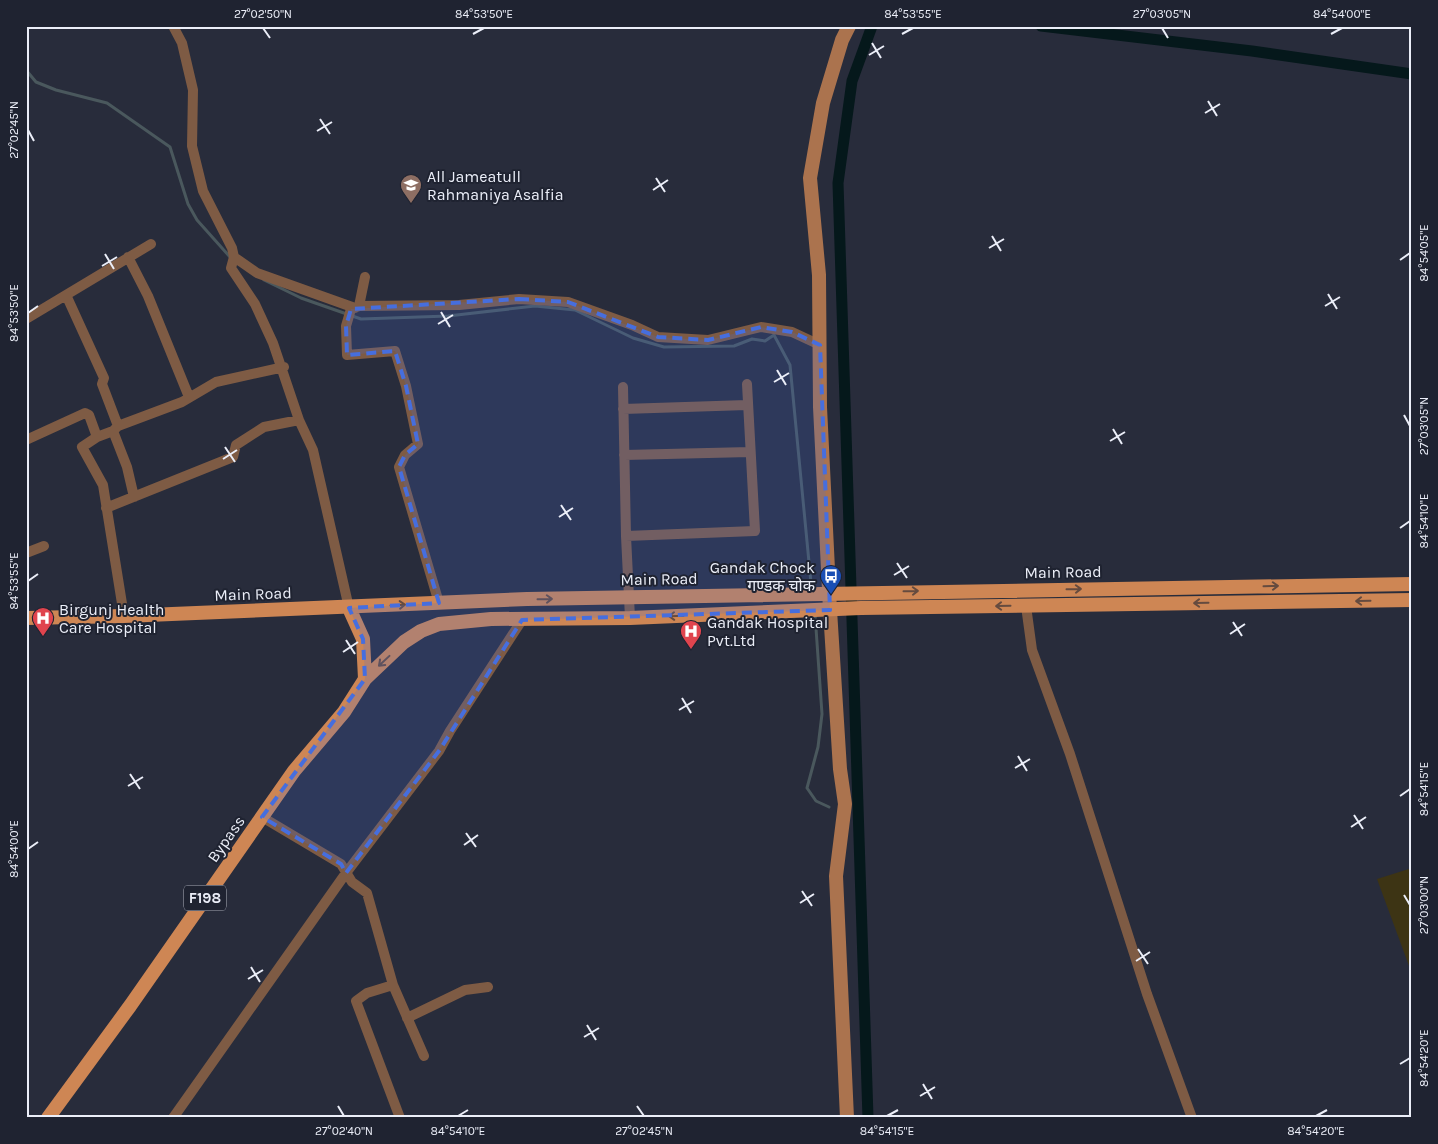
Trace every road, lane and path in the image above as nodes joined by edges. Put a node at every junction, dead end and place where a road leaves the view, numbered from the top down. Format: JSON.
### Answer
{"nodes":[{"id":1,"x":173,"y":26,"type":"edge"},
{"id":2,"x":849,"y":26,"type":"edge"},
{"id":3,"x":151,"y":244,"type":"dead end"},
{"id":4,"x":128,"y":257,"type":"junction"},
{"id":5,"x":234,"y":257,"type":"junction"},
{"id":6,"x":365,"y":277,"type":"dead end"},
{"id":7,"x":66,"y":297,"type":"junction"},
{"id":8,"x":355,"y":308,"type":"junction"},
{"id":9,"x":26,"y":319,"type":"edge"},
{"id":10,"x":820,"y":344,"type":"junction"},
{"id":11,"x":284,"y":367,"type":"junction"},
{"id":12,"x":747,"y":384,"type":"dead end"},
{"id":13,"x":623,"y":387,"type":"dead end"},
{"id":14,"x":189,"y":397,"type":"junction"},
{"id":15,"x":747,"y":405,"type":"junction"},
{"id":16,"x":623,"y":409,"type":"junction"},
{"id":17,"x":299,"y":420,"type":"junction"},
{"id":18,"x":115,"y":429,"type":"junction"},
{"id":19,"x":97,"y":438,"type":"junction"},
{"id":20,"x":26,"y":440,"type":"edge"},
{"id":21,"x":750,"y":452,"type":"junction"},
{"id":22,"x":624,"y":455,"type":"junction"},
{"id":23,"x":134,"y":497,"type":"junction"},
{"id":24,"x":106,"y":508,"type":"junction"},
{"id":25,"x":626,"y":536,"type":"junction"},
{"id":26,"x":44,"y":546,"type":"dead end"},
{"id":27,"x":26,"y":552,"type":"edge"},
{"id":28,"x":1412,"y":584,"type":"edge"},
{"id":29,"x":832,"y":594,"type":"junction"},
{"id":30,"x":628,"y":597,"type":"junction"},
{"id":31,"x":1412,"y":600,"type":"edge"},
{"id":32,"x":439,"y":603,"type":"junction"},
{"id":33,"x":1026,"y":606,"type":"junction"},
{"id":34,"x":349,"y":608,"type":"junction"},
{"id":35,"x":833,"y":610,"type":"junction"},
{"id":36,"x":124,"y":616,"type":"junction"},
{"id":37,"x":26,"y":618,"type":"edge"},
{"id":38,"x":630,"y":618,"type":"junction"},
{"id":39,"x":491,"y":619,"type":"joint"},
{"id":40,"x":522,"y":620,"type":"junction"},
{"id":41,"x":364,"y":679,"type":"junction"},
{"id":42,"x":262,"y":817,"type":"junction"},
{"id":43,"x":346,"y":873,"type":"junction"},
{"id":44,"x":393,"y":986,"type":"junction"},
{"id":45,"x":488,"y":987,"type":"dead end"},
{"id":46,"x":407,"y":1018,"type":"junction"},
{"id":47,"x":424,"y":1056,"type":"dead end"},
{"id":48,"x":48,"y":1118,"type":"edge"},
{"id":49,"x":173,"y":1118,"type":"edge"},
{"id":50,"x":400,"y":1118,"type":"edge"},
{"id":51,"x":847,"y":1118,"type":"edge"},
{"id":52,"x":1192,"y":1118,"type":"edge"}],
"edges":[{"from":1,"to":5,"type":"street"},
{"from":2,"to":10,"type":"main road"},
{"from":3,"to":4,"type":"street"},
{"from":4,"to":7,"type":"street"},
{"from":4,"to":14,"type":"street"},
{"from":5,"to":8,"type":"street"},
{"from":5,"to":11,"type":"street"},
{"from":6,"to":8,"type":"street"},
{"from":7,"to":9,"type":"street"},
{"from":7,"to":18,"type":"street"},
{"from":8,"to":10,"type":"street"},
{"from":8,"to":32,"type":"street"},
{"from":10,"to":29,"type":"main road"},
{"from":11,"to":14,"type":"street"},
{"from":11,"to":17,"type":"street"},
{"from":12,"to":15,"type":"street"},
{"from":13,"to":16,"type":"street"},
{"from":14,"to":18,"type":"street"},
{"from":15,"to":16,"type":"street"},
{"from":15,"to":21,"type":"street"},
{"from":16,"to":22,"type":"street"},
{"from":17,"to":23,"type":"street"},
{"from":17,"to":34,"type":"street"},
{"from":18,"to":19,"type":"street"},
{"from":18,"to":23,"type":"street"},
{"from":19,"to":20,"type":"street"},
{"from":19,"to":24,"type":"street"},
{"from":21,"to":22,"type":"street"},
{"from":21,"to":25,"type":"street"},
{"from":22,"to":25,"type":"street"},
{"from":23,"to":24,"type":"street"},
{"from":24,"to":36,"type":"street"},
{"from":25,"to":30,"type":"street"},
{"from":26,"to":27,"type":"street"},
{"from":29,"to":28,"type":"main road","name":"Main Road","one_way":true},
{"from":29,"to":30,"type":"main road","name":"Main Road"},
{"from":29,"to":35,"type":"main road"},
{"from":32,"to":30,"type":"main road","name":"Main Road","one_way":true},
{"from":30,"to":38,"type":"street"},
{"from":31,"to":33,"type":"main road","name":"Main Road","one_way":true},
{"from":34,"to":32,"type":"main road","name":"Main Road","one_way":true},
{"from":33,"to":35,"type":"main road","name":"Main Road","one_way":true},
{"from":33,"to":52,"type":"street"},
{"from":34,"to":36,"type":"main road","name":"Main Road"},
{"from":34,"to":41,"type":"main road"},
{"from":35,"to":38,"type":"main road","name":"Main Road","one_way":true},
{"from":35,"to":51,"type":"main road"},
{"from":36,"to":37,"type":"main road","name":"Main Road"},
{"from":38,"to":40,"type":"main road","name":"Main Road"},
{"from":39,"to":40,"type":"main road","name":"Main Road"},
{"from":39,"to":41,"type":"main road","name":"Bypass","number":"F198","one_way":true},
{"from":40,"to":43,"type":"street"},
{"from":41,"to":42,"type":"main road","name":"Bypass","number":"F198"},
{"from":42,"to":43,"type":"street"},
{"from":42,"to":48,"type":"main road","name":"Bypass","number":"F198"},
{"from":43,"to":44,"type":"street"},
{"from":43,"to":49,"type":"street"},
{"from":44,"to":46,"type":"street"},
{"from":44,"to":50,"type":"street"},
{"from":45,"to":46,"type":"street"},
{"from":46,"to":47,"type":"street"}]}
